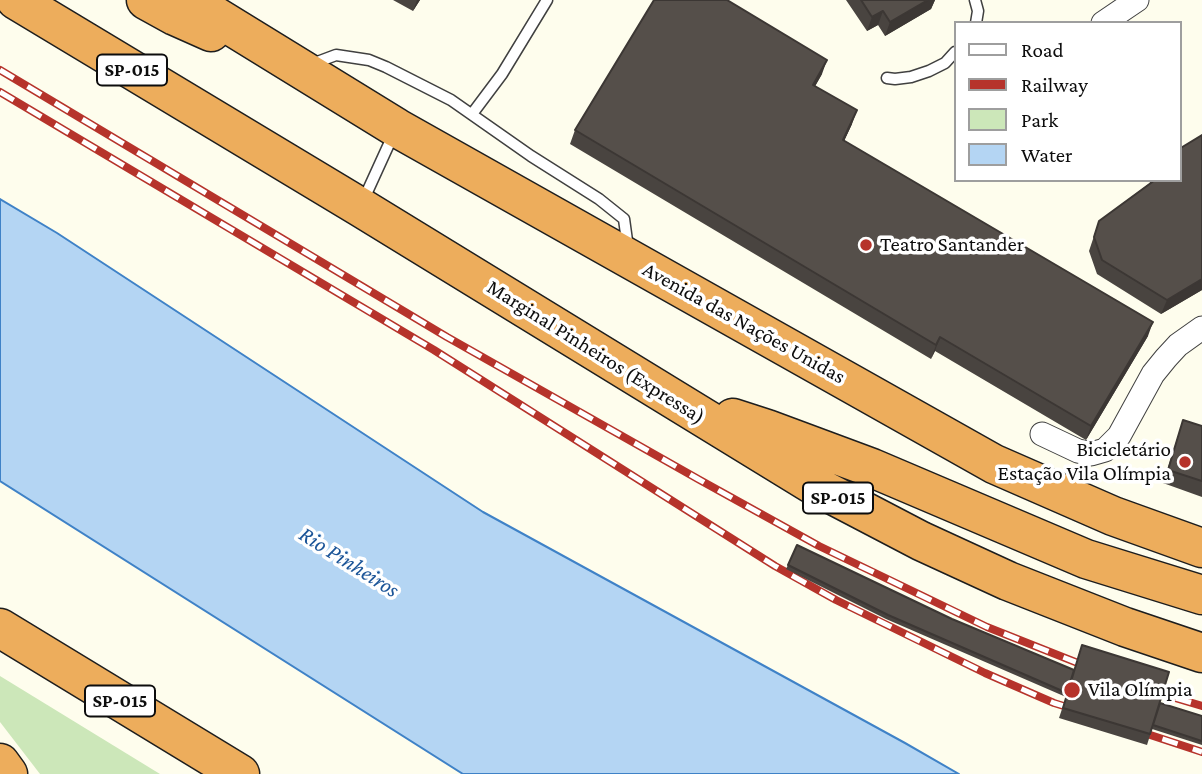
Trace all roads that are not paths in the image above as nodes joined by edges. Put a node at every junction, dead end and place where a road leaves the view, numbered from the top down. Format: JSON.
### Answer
{"nodes":[{"id":1,"x":16,"y":0,"type":"edge"},
{"id":2,"x":69,"y":0,"type":"edge"},
{"id":3,"x":146,"y":0,"type":"edge"},
{"id":4,"x":189,"y":0,"type":"edge"},
{"id":5,"x":547,"y":0,"type":"edge"},
{"id":6,"x":975,"y":0,"type":"edge"},
{"id":7,"x":1138,"y":0,"type":"edge"},
{"id":8,"x":976,"y":21,"type":"edge"},
{"id":9,"x":1107,"y":21,"type":"edge"},
{"id":10,"x":954,"y":53,"type":"edge"},
{"id":11,"x":300,"y":69,"type":"junction"},
{"id":12,"x":887,"y":78,"type":"dead end"},
{"id":13,"x":472,"y":114,"type":"junction"},
{"id":14,"x":397,"y":128,"type":"junction"},
{"id":15,"x":248,"y":140,"type":"junction"},
{"id":16,"x":360,"y":207,"type":"junction"},
{"id":17,"x":630,"y":259,"type":"junction"},
{"id":18,"x":1202,"y":328,"type":"edge"},
{"id":19,"x":675,"y":400,"type":"junction"},
{"id":20,"x":1042,"y":434,"type":"dead end"},
{"id":21,"x":1202,"y":548,"type":"edge"},
{"id":22,"x":1202,"y":595,"type":"edge"},
{"id":23,"x":0,"y":628,"type":"edge"},
{"id":24,"x":1202,"y":653,"type":"edge"},
{"id":25,"x":0,"y":763,"type":"edge"},
{"id":26,"x":8,"y":774,"type":"edge"},
{"id":27,"x":240,"y":774,"type":"edge"}],
"edges":[{"from":1,"to":15,"type":"highway","name":"Marginal Pinheiros (Expressa)","number":"SP-015"},
{"from":2,"to":15,"type":"highway"},
{"from":3,"to":11,"type":"highway","name":"Avenida das Nações Unidas"},
{"from":4,"to":11,"type":"highway","name":"Avenida das Nações Unidas"},
{"from":5,"to":13,"type":"lane"},
{"from":6,"to":8,"type":"lane"},
{"from":7,"to":9,"type":"street"},
{"from":10,"to":12,"type":"lane"},
{"from":11,"to":13,"type":"lane"},
{"from":11,"to":14,"type":"highway","name":"Avenida das Nações Unidas"},
{"from":13,"to":17,"type":"lane"},
{"from":14,"to":16,"type":"lane"},
{"from":14,"to":17,"type":"highway","name":"Avenida das Nações Unidas"},
{"from":15,"to":16,"type":"highway","name":"Marginal Pinheiros (Expressa)","number":"SP-015"},
{"from":16,"to":19,"type":"highway","name":"Marginal Pinheiros (Expressa)","number":"SP-015"},
{"from":17,"to":21,"type":"highway","name":"Avenida das Nações Unidas"},
{"from":18,"to":20,"type":"street"},
{"from":19,"to":22,"type":"highway"},
{"from":19,"to":24,"type":"highway","name":"Marginal Pinheiros (Expressa)","number":"SP-015"},
{"from":23,"to":27,"type":"highway","number":"SP-015"},
{"from":25,"to":26,"type":"highway"}]}
